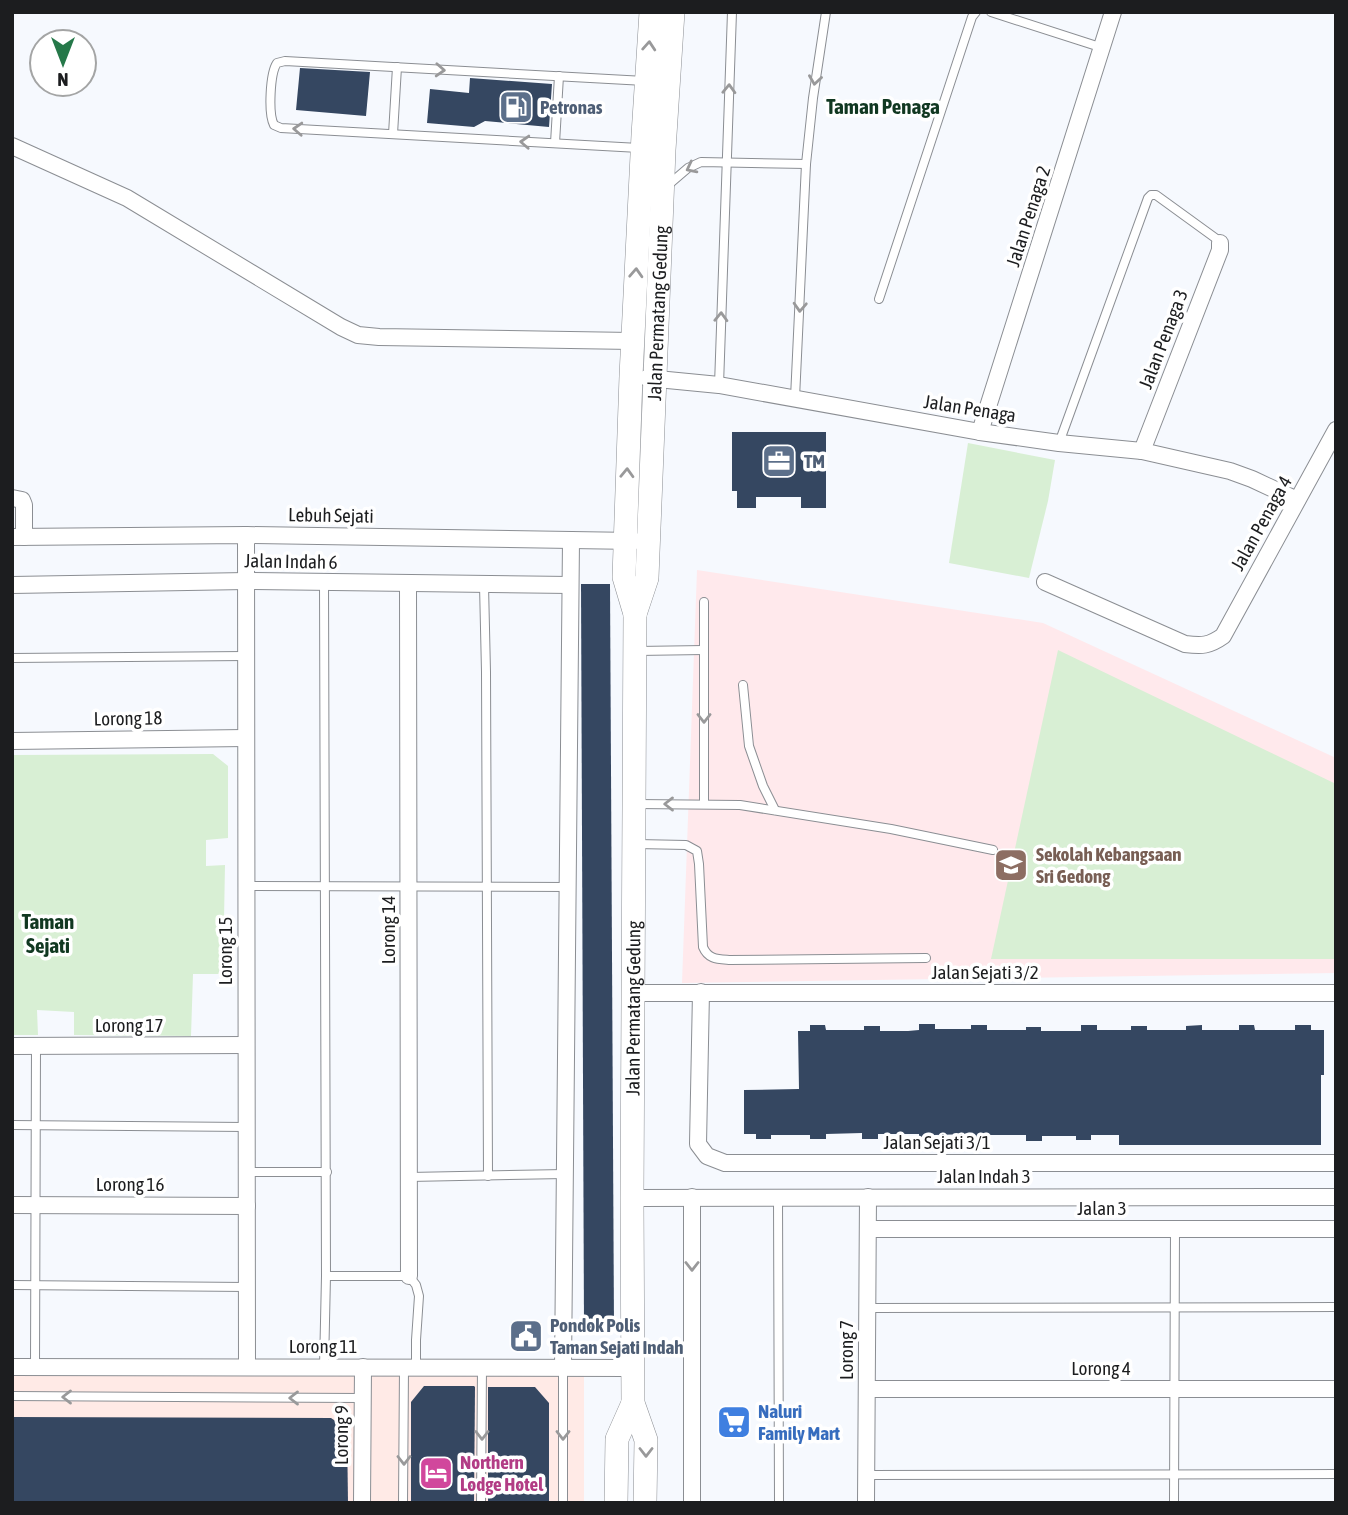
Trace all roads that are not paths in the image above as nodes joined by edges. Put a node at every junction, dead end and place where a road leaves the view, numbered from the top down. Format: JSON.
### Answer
{"nodes":[{"id":1,"x":651,"y":12,"type":"edge"},
{"id":2,"x":673,"y":12,"type":"edge"},
{"id":3,"x":732,"y":12,"type":"edge"},
{"id":4,"x":826,"y":12,"type":"edge"},
{"id":5,"x":976,"y":12,"type":"edge"},
{"id":6,"x":991,"y":12,"type":"edge"},
{"id":7,"x":1113,"y":12,"type":"edge"},
{"id":8,"x":1103,"y":48,"type":"junction"},
{"id":9,"x":397,"y":67,"type":"junction"},
{"id":10,"x":559,"y":76,"type":"junction"},
{"id":11,"x":646,"y":81,"type":"junction"},
{"id":12,"x":393,"y":134,"type":"junction"},
{"id":13,"x":555,"y":144,"type":"junction"},
{"id":14,"x":12,"y":146,"type":"edge"},
{"id":15,"x":642,"y":148,"type":"junction"},
{"id":16,"x":726,"y":162,"type":"junction"},
{"id":17,"x":806,"y":164,"type":"junction"},
{"id":18,"x":663,"y":190,"type":"junction"},
{"id":19,"x":1220,"y":243,"type":"joint"},
{"id":20,"x":879,"y":299,"type":"dead end"},
{"id":21,"x":632,"y":341,"type":"junction"},
{"id":22,"x":631,"y":376,"type":"junction"},
{"id":23,"x":655,"y":378,"type":"junction"},
{"id":24,"x":719,"y":385,"type":"junction"},
{"id":25,"x":795,"y":398,"type":"junction"},
{"id":26,"x":1336,"y":430,"type":"edge"},
{"id":27,"x":980,"y":432,"type":"junction"},
{"id":28,"x":1059,"y":443,"type":"junction"},
{"id":29,"x":1142,"y":451,"type":"junction"},
{"id":30,"x":12,"y":498,"type":"edge"},
{"id":31,"x":1297,"y":500,"type":"junction"},
{"id":32,"x":246,"y":535,"type":"junction"},
{"id":33,"x":18,"y":537,"type":"edge"},
{"id":34,"x":570,"y":540,"type":"junction"},
{"id":35,"x":625,"y":541,"type":"junction"},
{"id":36,"x":648,"y":542,"type":"junction"},
{"id":37,"x":246,"y":582,"type":"junction"},
{"id":38,"x":1045,"y":582,"type":"dead end"},
{"id":39,"x":324,"y":583,"type":"junction"},
{"id":40,"x":408,"y":584,"type":"junction"},
{"id":41,"x":12,"y":585,"type":"edge"},
{"id":42,"x":484,"y":585,"type":"junction"},
{"id":43,"x":570,"y":585,"type":"junction"},
{"id":44,"x":704,"y":602,"type":"dead end"},
{"id":45,"x":635,"y":614,"type":"junction"},
{"id":46,"x":704,"y":650,"type":"junction"},
{"id":47,"x":634,"y":651,"type":"junction"},
{"id":48,"x":245,"y":656,"type":"junction"},
{"id":49,"x":12,"y":658,"type":"edge"},
{"id":50,"x":743,"y":685,"type":"dead end"},
{"id":51,"x":245,"y":738,"type":"junction"},
{"id":52,"x":12,"y":741,"type":"edge"},
{"id":53,"x":634,"y":804,"type":"junction"},
{"id":54,"x":704,"y":804,"type":"junction"},
{"id":55,"x":775,"y":810,"type":"junction"},
{"id":56,"x":634,"y":844,"type":"junction"},
{"id":57,"x":993,"y":850,"type":"dead end"},
{"id":58,"x":246,"y":886,"type":"junction"},
{"id":59,"x":326,"y":887,"type":"junction"},
{"id":60,"x":408,"y":887,"type":"junction"},
{"id":61,"x":487,"y":887,"type":"junction"},
{"id":62,"x":568,"y":887,"type":"junction"},
{"id":63,"x":926,"y":958,"type":"dead end"},
{"id":64,"x":701,"y":992,"type":"junction"},
{"id":65,"x":634,"y":993,"type":"junction"},
{"id":66,"x":1336,"y":993,"type":"edge"},
{"id":67,"x":246,"y":1045,"type":"junction"},
{"id":68,"x":12,"y":1046,"type":"edge"},
{"id":69,"x":36,"y":1046,"type":"junction"},
{"id":70,"x":12,"y":1125,"type":"edge"},
{"id":71,"x":35,"y":1125,"type":"junction"},
{"id":72,"x":246,"y":1127,"type":"junction"},
{"id":73,"x":1336,"y":1163,"type":"edge"},
{"id":74,"x":247,"y":1172,"type":"junction"},
{"id":75,"x":327,"y":1172,"type":"junction"},
{"id":76,"x":565,"y":1174,"type":"junction"},
{"id":77,"x":488,"y":1176,"type":"junction"},
{"id":78,"x":408,"y":1177,"type":"junction"},
{"id":79,"x":692,"y":1197,"type":"junction"},
{"id":80,"x":778,"y":1197,"type":"junction"},
{"id":81,"x":868,"y":1197,"type":"junction"},
{"id":82,"x":1336,"y":1197,"type":"edge"},
{"id":83,"x":632,"y":1198,"type":"junction"},
{"id":84,"x":12,"y":1205,"type":"edge"},
{"id":85,"x":35,"y":1205,"type":"junction"},
{"id":86,"x":247,"y":1206,"type":"junction"},
{"id":87,"x":868,"y":1229,"type":"junction"},
{"id":88,"x":1175,"y":1229,"type":"junction"},
{"id":89,"x":1336,"y":1229,"type":"edge"},
{"id":90,"x":326,"y":1276,"type":"junction"},
{"id":91,"x":408,"y":1276,"type":"junction"},
{"id":92,"x":12,"y":1285,"type":"edge"},
{"id":93,"x":36,"y":1286,"type":"junction"},
{"id":94,"x":247,"y":1287,"type":"junction"},
{"id":95,"x":1175,"y":1307,"type":"junction"},
{"id":96,"x":1336,"y":1307,"type":"edge"},
{"id":97,"x":868,"y":1308,"type":"junction"},
{"id":98,"x":12,"y":1367,"type":"edge"},
{"id":99,"x":35,"y":1367,"type":"junction"},
{"id":100,"x":247,"y":1367,"type":"junction"},
{"id":101,"x":324,"y":1367,"type":"junction"},
{"id":102,"x":363,"y":1367,"type":"junction"},
{"id":103,"x":410,"y":1367,"type":"junction"},
{"id":104,"x":482,"y":1367,"type":"junction"},
{"id":105,"x":563,"y":1368,"type":"junction"},
{"id":106,"x":633,"y":1368,"type":"junction"},
{"id":107,"x":1336,"y":1388,"type":"edge"},
{"id":108,"x":867,"y":1389,"type":"junction"},
{"id":109,"x":1174,"y":1389,"type":"junction"},
{"id":110,"x":12,"y":1396,"type":"edge"},
{"id":111,"x":362,"y":1398,"type":"junction"},
{"id":112,"x":633,"y":1403,"type":"junction"},
{"id":113,"x":1336,"y":1474,"type":"edge"},
{"id":114,"x":867,"y":1475,"type":"junction"},
{"id":115,"x":1174,"y":1475,"type":"junction"},
{"id":116,"x":362,"y":1503,"type":"edge"},
{"id":117,"x":403,"y":1503,"type":"edge"},
{"id":118,"x":481,"y":1503,"type":"edge"},
{"id":119,"x":563,"y":1503,"type":"edge"},
{"id":120,"x":616,"y":1503,"type":"edge"},
{"id":121,"x":645,"y":1503,"type":"edge"},
{"id":122,"x":692,"y":1503,"type":"edge"},
{"id":123,"x":779,"y":1503,"type":"edge"},
{"id":124,"x":866,"y":1503,"type":"edge"},
{"id":125,"x":1174,"y":1503,"type":"edge"}],
"edges":[{"from":11,"to":1,"type":"main road","name":"Jalan Permatang Gedung","one_way":true},
{"from":2,"to":18,"type":"main road","name":"Jalan Permatang Gedung"},
{"from":16,"to":3,"type":"lane","one_way":true},
{"from":4,"to":17,"type":"lane","one_way":true},
{"from":5,"to":20,"type":"lane"},
{"from":6,"to":8,"type":"lane"},
{"from":7,"to":8,"type":"street","name":"Jalan Penaga 2"},
{"from":8,"to":27,"type":"street","name":"Jalan Penaga 2"},
{"from":9,"to":10,"type":"lane","one_way":true},
{"from":9,"to":12,"type":"lane"},
{"from":12,"to":9,"type":"lane","one_way":true},
{"from":10,"to":11,"type":"lane"},
{"from":10,"to":13,"type":"lane"},
{"from":11,"to":15,"type":"main road","name":"Jalan Permatang Gedung"},
{"from":13,"to":12,"type":"lane","one_way":true},
{"from":13,"to":15,"type":"lane"},
{"from":14,"to":21,"type":"street"},
{"from":21,"to":15,"type":"main road","name":"Jalan Permatang Gedung","one_way":true},
{"from":16,"to":17,"type":"lane"},
{"from":16,"to":18,"type":"lane","one_way":true},
{"from":24,"to":16,"type":"lane","one_way":true},
{"from":17,"to":25,"type":"lane","one_way":true},
{"from":18,"to":23,"type":"main road","name":"Jalan Permatang Gedung"},
{"from":19,"to":28,"type":"lane"},
{"from":19,"to":29,"type":"street","name":"Jalan Penaga 3"},
{"from":21,"to":22,"type":"main road","name":"Jalan Permatang Gedung"},
{"from":22,"to":23,"type":"street","name":"Jalan Penaga"},
{"from":35,"to":22,"type":"main road","name":"Jalan Permatang Gedung","one_way":true},
{"from":23,"to":24,"type":"street","name":"Jalan Penaga"},
{"from":23,"to":36,"type":"main road","name":"Jalan Permatang Gedung"},
{"from":24,"to":25,"type":"street","name":"Jalan Penaga"},
{"from":25,"to":27,"type":"street","name":"Jalan Penaga"},
{"from":26,"to":31,"type":"street","name":"Jalan Penaga 4"},
{"from":27,"to":28,"type":"street","name":"Jalan Penaga"},
{"from":28,"to":29,"type":"street","name":"Jalan Penaga"},
{"from":29,"to":31,"type":"street","name":"Jalan Penaga"},
{"from":30,"to":33,"type":"street"},
{"from":31,"to":38,"type":"street","name":"Jalan Penaga 4"},
{"from":32,"to":33,"type":"street","name":"Lebuh Sejati"},
{"from":32,"to":34,"type":"street","name":"Lebuh Sejati"},
{"from":32,"to":37,"type":"street","name":"Lorong 15"},
{"from":34,"to":35,"type":"street","name":"Lebuh Sejati"},
{"from":34,"to":43,"type":"street"},
{"from":35,"to":36,"type":"street","name":"Lebuh Sejati"},
{"from":35,"to":45,"type":"main road","name":"Jalan Permatang Gedung"},
{"from":36,"to":45,"type":"main road","name":"Jalan Permatang Gedung"},
{"from":37,"to":39,"type":"street","name":"Jalan Indah 6"},
{"from":37,"to":41,"type":"street","name":"Jalan Indah 6"},
{"from":37,"to":48,"type":"street","name":"Lorong 15"},
{"from":39,"to":40,"type":"street","name":"Jalan Indah 6"},
{"from":39,"to":59,"type":"lane"},
{"from":40,"to":42,"type":"street","name":"Jalan Indah 6"},
{"from":40,"to":60,"type":"street","name":"Lorong 14"},
{"from":42,"to":43,"type":"street","name":"Jalan Indah 6"},
{"from":42,"to":61,"type":"lane"},
{"from":43,"to":62,"type":"street"},
{"from":44,"to":46,"type":"lane"},
{"from":45,"to":47,"type":"main road","name":"Jalan Permatang Gedung"},
{"from":46,"to":47,"type":"lane"},
{"from":46,"to":54,"type":"lane","one_way":true},
{"from":47,"to":53,"type":"main road","name":"Jalan Permatang Gedung"},
{"from":48,"to":49,"type":"lane"},
{"from":48,"to":51,"type":"street","name":"Lorong 15"},
{"from":50,"to":55,"type":"lane"},
{"from":51,"to":52,"type":"street","name":"Lorong 18"},
{"from":51,"to":58,"type":"street","name":"Lorong 15"},
{"from":54,"to":53,"type":"lane","one_way":true},
{"from":53,"to":56,"type":"main road","name":"Jalan Permatang Gedung"},
{"from":54,"to":55,"type":"lane"},
{"from":55,"to":57,"type":"lane"},
{"from":56,"to":63,"type":"lane"},
{"from":56,"to":65,"type":"main road","name":"Jalan Permatang Gedung"},
{"from":58,"to":59,"type":"lane"},
{"from":58,"to":67,"type":"street","name":"Lorong 15"},
{"from":59,"to":60,"type":"lane"},
{"from":59,"to":75,"type":"lane"},
{"from":60,"to":61,"type":"lane"},
{"from":60,"to":78,"type":"street","name":"Lorong 14"},
{"from":61,"to":62,"type":"lane"},
{"from":61,"to":77,"type":"lane"},
{"from":62,"to":76,"type":"street"},
{"from":64,"to":65,"type":"street","name":"Jalan Sejati 3/2"},
{"from":64,"to":66,"type":"street","name":"Jalan Sejati 3/2"},
{"from":64,"to":73,"type":"street","name":"Jalan Sejati 3/1"},
{"from":65,"to":83,"type":"main road","name":"Jalan Permatang Gedung"},
{"from":67,"to":69,"type":"street","name":"Lorong 17"},
{"from":67,"to":72,"type":"street","name":"Lorong 15"},
{"from":68,"to":69,"type":"street","name":"Lorong 17"},
{"from":69,"to":71,"type":"lane"},
{"from":70,"to":71,"type":"lane"},
{"from":71,"to":72,"type":"lane"},
{"from":71,"to":85,"type":"lane"},
{"from":72,"to":74,"type":"street","name":"Lorong 15"},
{"from":74,"to":75,"type":"lane"},
{"from":74,"to":86,"type":"street","name":"Lorong 15"},
{"from":75,"to":90,"type":"lane"},
{"from":76,"to":77,"type":"lane"},
{"from":76,"to":105,"type":"street"},
{"from":77,"to":78,"type":"lane"},
{"from":78,"to":91,"type":"street","name":"Lorong 14"},
{"from":79,"to":80,"type":"street","name":"Jalan Indah 3"},
{"from":79,"to":83,"type":"street","name":"Jalan Indah 3"},
{"from":79,"to":122,"type":"street","one_way":true},
{"from":80,"to":81,"type":"street","name":"Jalan Indah 3"},
{"from":80,"to":123,"type":"lane"},
{"from":81,"to":82,"type":"street","name":"Jalan Indah 3"},
{"from":81,"to":87,"type":"street","name":"Lorong 7"},
{"from":83,"to":106,"type":"main road","name":"Jalan Permatang Gedung"},
{"from":84,"to":85,"type":"street","name":"Lorong 16"},
{"from":85,"to":86,"type":"street","name":"Lorong 16"},
{"from":85,"to":93,"type":"lane"},
{"from":86,"to":94,"type":"street","name":"Lorong 15"},
{"from":87,"to":88,"type":"street","name":"Jalan 3"},
{"from":87,"to":97,"type":"street","name":"Lorong 7"},
{"from":88,"to":89,"type":"street","name":"Jalan 3"},
{"from":88,"to":95,"type":"lane"},
{"from":90,"to":91,"type":"lane"},
{"from":90,"to":101,"type":"lane"},
{"from":91,"to":103,"type":"lane"},
{"from":92,"to":93,"type":"lane"},
{"from":93,"to":94,"type":"lane"},
{"from":93,"to":99,"type":"lane"},
{"from":94,"to":100,"type":"street","name":"Lorong 15"},
{"from":95,"to":96,"type":"lane"},
{"from":95,"to":97,"type":"lane"},
{"from":95,"to":109,"type":"lane"},
{"from":97,"to":108,"type":"street","name":"Lorong 7"},
{"from":98,"to":99,"type":"street","name":"Lorong 11"},
{"from":99,"to":100,"type":"street","name":"Lorong 11"},
{"from":100,"to":101,"type":"street","name":"Lorong 11"},
{"from":101,"to":102,"type":"street","name":"Lorong 11"},
{"from":102,"to":103,"type":"street","name":"Lorong 11"},
{"from":102,"to":111,"type":"street","name":"Lorong 9"},
{"from":103,"to":104,"type":"street","name":"Lorong 11"},
{"from":103,"to":117,"type":"lane","one_way":true},
{"from":104,"to":105,"type":"street","name":"Lorong 11"},
{"from":104,"to":118,"type":"lane","one_way":true},
{"from":105,"to":106,"type":"street","name":"Lorong 11"},
{"from":105,"to":119,"type":"lane","one_way":true},
{"from":106,"to":112,"type":"main road","name":"Jalan Permatang Gedung"},
{"from":107,"to":109,"type":"street","name":"Lorong 4"},
{"from":108,"to":109,"type":"street","name":"Lorong 4"},
{"from":108,"to":114,"type":"street","name":"Lorong 7"},
{"from":109,"to":115,"type":"lane"},
{"from":111,"to":110,"type":"lane","one_way":true},
{"from":111,"to":116,"type":"street","name":"Lorong 9"},
{"from":112,"to":120,"type":"main road","name":"Jalan Permatang Gedung"},
{"from":112,"to":121,"type":"main road","name":"Jalan Permatang Gedung","one_way":true},
{"from":113,"to":115,"type":"lane"},
{"from":114,"to":115,"type":"lane"},
{"from":114,"to":124,"type":"street","name":"Lorong 7"},
{"from":115,"to":125,"type":"lane"}]}
